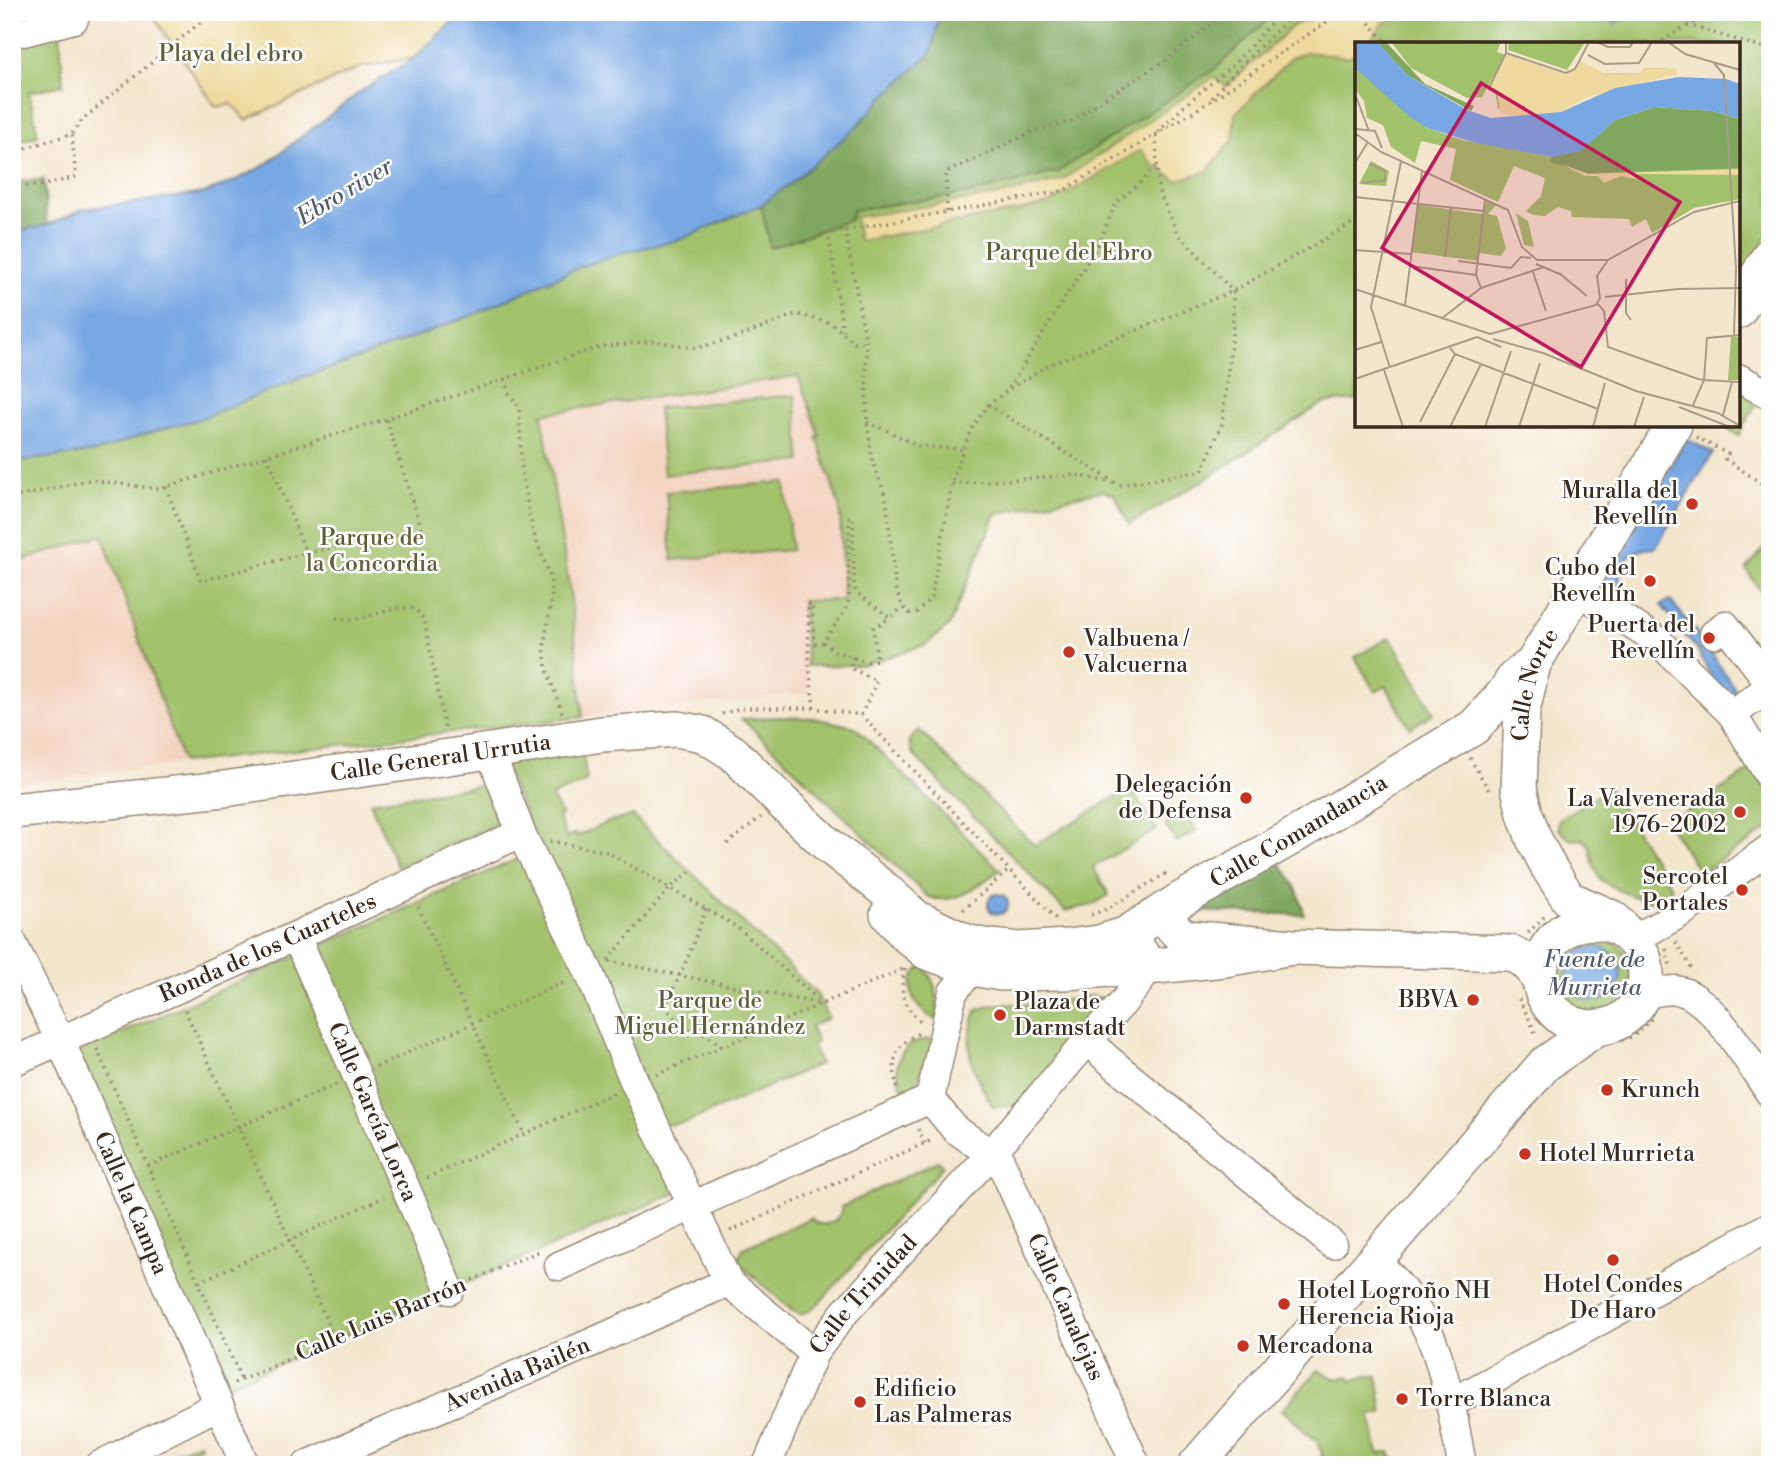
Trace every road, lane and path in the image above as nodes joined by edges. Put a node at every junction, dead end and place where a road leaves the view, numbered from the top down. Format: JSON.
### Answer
{"nodes":[{"id":1,"x":213,"y":12,"type":"edge"},
{"id":2,"x":1226,"y":12,"type":"edge"},
{"id":3,"x":1278,"y":12,"type":"edge"},
{"id":4,"x":1295,"y":12,"type":"edge"},
{"id":5,"x":1341,"y":12,"type":"edge"},
{"id":6,"x":1360,"y":12,"type":"edge"},
{"id":7,"x":1712,"y":12,"type":"edge"},
{"id":8,"x":74,"y":19,"type":"dead end"},
{"id":9,"x":1687,"y":25,"type":"junction"},
{"id":10,"x":24,"y":32,"type":"dead end"},
{"id":11,"x":1386,"y":42,"type":"edge"},
{"id":12,"x":1659,"y":42,"type":"edge"},
{"id":13,"x":1770,"y":50,"type":"edge"},
{"id":14,"x":1209,"y":102,"type":"junction"},
{"id":15,"x":72,"y":134,"type":"junction"},
{"id":16,"x":1156,"y":134,"type":"junction"},
{"id":17,"x":12,"y":152,"type":"edge"},
{"id":18,"x":1157,"y":166,"type":"junction"},
{"id":19,"x":12,"y":188,"type":"edge"},
{"id":20,"x":947,"y":212,"type":"junction"},
{"id":21,"x":1355,"y":222,"type":"edge"},
{"id":22,"x":845,"y":230,"type":"junction"},
{"id":23,"x":1770,"y":255,"type":"edge"},
{"id":24,"x":1233,"y":291,"type":"junction"},
{"id":25,"x":1740,"y":308,"type":"edge"},
{"id":26,"x":843,"y":332,"type":"junction"},
{"id":27,"x":866,"y":342,"type":"junction"},
{"id":28,"x":505,"y":379,"type":"junction"},
{"id":29,"x":1740,"y":379,"type":"edge"},
{"id":30,"x":1008,"y":390,"type":"junction"},
{"id":31,"x":1770,"y":395,"type":"edge"},
{"id":32,"x":988,"y":405,"type":"junction"},
{"id":33,"x":386,"y":418,"type":"junction"},
{"id":34,"x":867,"y":422,"type":"junction"},
{"id":35,"x":1673,"y":427,"type":"edge"},
{"id":36,"x":1678,"y":427,"type":"edge"},
{"id":37,"x":962,"y":449,"type":"junction"},
{"id":38,"x":267,"y":455,"type":"junction"},
{"id":39,"x":953,"y":484,"type":"junction"},
{"id":40,"x":1119,"y":485,"type":"junction"},
{"id":41,"x":1769,"y":486,"type":"edge"},
{"id":42,"x":166,"y":487,"type":"junction"},
{"id":43,"x":12,"y":498,"type":"edge"},
{"id":44,"x":306,"y":553,"type":"junction"},
{"id":45,"x":1577,"y":591,"type":"junction"},
{"id":46,"x":903,"y":607,"type":"junction"},
{"id":47,"x":336,"y":618,"type":"dead end"},
{"id":48,"x":890,"y":618,"type":"junction"},
{"id":49,"x":823,"y":642,"type":"junction"},
{"id":50,"x":853,"y":657,"type":"junction"},
{"id":51,"x":1676,"y":659,"type":"junction"},
{"id":52,"x":1533,"y":664,"type":"junction"},
{"id":53,"x":1770,"y":685,"type":"edge"},
{"id":54,"x":814,"y":708,"type":"junction"},
{"id":55,"x":722,"y":714,"type":"dead end"},
{"id":56,"x":1732,"y":714,"type":"junction"},
{"id":57,"x":861,"y":715,"type":"junction"},
{"id":58,"x":1474,"y":727,"type":"junction"},
{"id":59,"x":445,"y":729,"type":"dead end"},
{"id":60,"x":570,"y":738,"type":"junction"},
{"id":61,"x":1521,"y":743,"type":"junction"},
{"id":62,"x":490,"y":751,"type":"junction"},
{"id":63,"x":1770,"y":777,"type":"edge"},
{"id":64,"x":782,"y":802,"type":"junction"},
{"id":65,"x":12,"y":811,"type":"edge"},
{"id":66,"x":526,"y":843,"type":"junction"},
{"id":67,"x":727,"y":844,"type":"dead end"},
{"id":68,"x":1770,"y":848,"type":"edge"},
{"id":69,"x":1009,"y":870,"type":"junction"},
{"id":70,"x":690,"y":872,"type":"dead end"},
{"id":71,"x":670,"y":888,"type":"junction"},
{"id":72,"x":1167,"y":896,"type":"junction"},
{"id":73,"x":1569,"y":899,"type":"junction"},
{"id":74,"x":417,"y":905,"type":"dead end"},
{"id":75,"x":706,"y":909,"type":"junction"},
{"id":76,"x":1084,"y":917,"type":"dead end"},
{"id":77,"x":1665,"y":923,"type":"junction"},
{"id":78,"x":1062,"y":925,"type":"dead end"},
{"id":79,"x":1125,"y":935,"type":"junction"},
{"id":80,"x":296,"y":936,"type":"junction"},
{"id":81,"x":1629,"y":937,"type":"junction"},
{"id":82,"x":12,"y":942,"type":"edge"},
{"id":83,"x":1292,"y":947,"type":"junction"},
{"id":84,"x":1511,"y":953,"type":"junction"},
{"id":85,"x":952,"y":957,"type":"junction"},
{"id":86,"x":1146,"y":967,"type":"junction"},
{"id":87,"x":679,"y":974,"type":"junction"},
{"id":88,"x":1698,"y":979,"type":"dead end"},
{"id":89,"x":1542,"y":990,"type":"junction"},
{"id":90,"x":1642,"y":994,"type":"junction"},
{"id":91,"x":823,"y":1004,"type":"junction"},
{"id":92,"x":185,"y":1010,"type":"dead end"},
{"id":93,"x":1598,"y":1027,"type":"junction"},
{"id":94,"x":88,"y":1028,"type":"junction"},
{"id":95,"x":1089,"y":1039,"type":"junction"},
{"id":96,"x":60,"y":1040,"type":"junction"},
{"id":97,"x":724,"y":1047,"type":"junction"},
{"id":98,"x":1541,"y":1053,"type":"junction"},
{"id":99,"x":12,"y":1062,"type":"edge"},
{"id":100,"x":635,"y":1083,"type":"junction"},
{"id":101,"x":1770,"y":1093,"type":"edge"},
{"id":102,"x":918,"y":1104,"type":"junction"},
{"id":103,"x":955,"y":1129,"type":"junction"},
{"id":104,"x":524,"y":1134,"type":"dead end"},
{"id":105,"x":925,"y":1143,"type":"junction"},
{"id":106,"x":993,"y":1152,"type":"junction"},
{"id":107,"x":693,"y":1205,"type":"junction"},
{"id":108,"x":1770,"y":1226,"type":"edge"},
{"id":109,"x":709,"y":1241,"type":"junction"},
{"id":110,"x":1332,"y":1244,"type":"dead end"},
{"id":111,"x":554,"y":1256,"type":"joint"},
{"id":112,"x":1389,"y":1274,"type":"dead end"},
{"id":113,"x":728,"y":1282,"type":"junction"},
{"id":114,"x":450,"y":1290,"type":"junction"},
{"id":115,"x":335,"y":1339,"type":"junction"},
{"id":116,"x":814,"y":1353,"type":"junction"},
{"id":117,"x":242,"y":1380,"type":"junction"},
{"id":118,"x":216,"y":1398,"type":"junction"},
{"id":119,"x":1450,"y":1404,"type":"junction"},
{"id":120,"x":100,"y":1465,"type":"edge"},
{"id":121,"x":245,"y":1465,"type":"edge"},
{"id":122,"x":307,"y":1465,"type":"edge"},
{"id":123,"x":767,"y":1465,"type":"edge"},
{"id":124,"x":1136,"y":1465,"type":"edge"},
{"id":125,"x":1196,"y":1465,"type":"edge"},
{"id":126,"x":1462,"y":1465,"type":"edge"}],
"edges":[{"from":1,"to":15,"type":"path"},
{"from":2,"to":20,"type":"path"},
{"from":3,"to":16,"type":"path"},
{"from":4,"to":14,"type":"path"},
{"from":5,"to":14,"type":"path"},
{"from":6,"to":11,"type":"path"},
{"from":7,"to":9,"type":"path"},
{"from":8,"to":10,"type":"street"},
{"from":9,"to":12,"type":"path"},
{"from":9,"to":13,"type":"path"},
{"from":14,"to":16,"type":"path"},
{"from":15,"to":17,"type":"path"},
{"from":15,"to":19,"type":"path"},
{"from":16,"to":18,"type":"path"},
{"from":16,"to":20,"type":"path"},
{"from":18,"to":24,"type":"path"},
{"from":18,"to":30,"type":"path"},
{"from":20,"to":22,"type":"path"},
{"from":21,"to":24,"type":"path"},
{"from":22,"to":26,"type":"path"},
{"from":22,"to":27,"type":"path"},
{"from":23,"to":25,"type":"main road"},
{"from":24,"to":30,"type":"path"},
{"from":24,"to":40,"type":"path"},
{"from":26,"to":27,"type":"path"},
{"from":26,"to":28,"type":"path"},
{"from":27,"to":34,"type":"path"},
{"from":28,"to":33,"type":"path"},
{"from":28,"to":60,"type":"path"},
{"from":29,"to":31,"type":"street"},
{"from":30,"to":32,"type":"path"},
{"from":32,"to":37,"type":"path"},
{"from":32,"to":40,"type":"path"},
{"from":33,"to":38,"type":"path"},
{"from":33,"to":44,"type":"path"},
{"from":34,"to":37,"type":"path"},
{"from":34,"to":46,"type":"path"},
{"from":35,"to":45,"type":"main road","name":"Calle Norte"},
{"from":36,"to":41,"type":"path"},
{"from":37,"to":39,"type":"path"},
{"from":38,"to":42,"type":"path"},
{"from":38,"to":44,"type":"path"},
{"from":39,"to":40,"type":"path"},
{"from":39,"to":46,"type":"path"},
{"from":42,"to":43,"type":"path"},
{"from":42,"to":44,"type":"path"},
{"from":45,"to":51,"type":"street"},
{"from":45,"to":52,"type":"main road","name":"Calle Norte"},
{"from":46,"to":48,"type":"path"},
{"from":47,"to":59,"type":"path"},
{"from":48,"to":49,"type":"path"},
{"from":48,"to":50,"type":"path"},
{"from":49,"to":50,"type":"path"},
{"from":49,"to":54,"type":"path"},
{"from":50,"to":57,"type":"path"},
{"from":51,"to":53,"type":"street"},
{"from":51,"to":56,"type":"street"},
{"from":52,"to":58,"type":"main road","name":"Calle Comandancia"},
{"from":52,"to":61,"type":"main road","name":"Calle Norte"},
{"from":53,"to":56,"type":"street"},
{"from":54,"to":55,"type":"path"},
{"from":54,"to":57,"type":"path"},
{"from":56,"to":63,"type":"street"},
{"from":57,"to":69,"type":"path"},
{"from":58,"to":61,"type":"main road"},
{"from":58,"to":72,"type":"main road","name":"Calle Comandancia"},
{"from":60,"to":62,"type":"main road","name":"Calle General Urrutia"},
{"from":60,"to":64,"type":"main road","name":"Calle General Urrutia"},
{"from":61,"to":73,"type":"main road","name":"Calle Norte"},
{"from":62,"to":65,"type":"main road","name":"Calle General Urrutia"},
{"from":62,"to":66,"type":"street"},
{"from":64,"to":67,"type":"path"},
{"from":64,"to":85,"type":"main road","name":"Calle General Urrutia"},
{"from":66,"to":71,"type":"path"},
{"from":66,"to":80,"type":"street","name":"Ronda de los Cuarteles"},
{"from":66,"to":100,"type":"street"},
{"from":68,"to":77,"type":"street"},
{"from":69,"to":78,"type":"path"},
{"from":69,"to":85,"type":"path"},
{"from":70,"to":71,"type":"path"},
{"from":71,"to":75,"type":"path"},
{"from":71,"to":87,"type":"path"},
{"from":72,"to":76,"type":"path"},
{"from":72,"to":79,"type":"main road","name":"Calle Comandancia"},
{"from":72,"to":83,"type":"main road"},
{"from":73,"to":81,"type":"main road"},
{"from":73,"to":84,"type":"path"},
{"from":74,"to":104,"type":"path"},
{"from":75,"to":87,"type":"path"},
{"from":75,"to":91,"type":"path"},
{"from":77,"to":81,"type":"street"},
{"from":77,"to":88,"type":"path"},
{"from":79,"to":85,"type":"main road"},
{"from":79,"to":86,"type":"street"},
{"from":80,"to":94,"type":"street","name":"Ronda de los Cuarteles"},
{"from":80,"to":114,"type":"street","name":"Calle García Lorca"},
{"from":81,"to":89,"type":"main road"},
{"from":81,"to":90,"type":"main road"},
{"from":82,"to":96,"type":"street","name":"Calle la Campa"},
{"from":83,"to":84,"type":"main road"},
{"from":83,"to":86,"type":"main road"},
{"from":84,"to":89,"type":"main road"},
{"from":84,"to":98,"type":"path"},
{"from":85,"to":86,"type":"main road"},
{"from":85,"to":102,"type":"street"},
{"from":86,"to":95,"type":"street","name":"Calle Trinidad"},
{"from":87,"to":91,"type":"path"},
{"from":87,"to":97,"type":"path"},
{"from":89,"to":93,"type":"main road"},
{"from":89,"to":98,"type":"main road"},
{"from":90,"to":93,"type":"main road"},
{"from":90,"to":101,"type":"street"},
{"from":91,"to":97,"type":"path"},
{"from":91,"to":102,"type":"path"},
{"from":92,"to":115,"type":"path"},
{"from":93,"to":98,"type":"main road"},
{"from":94,"to":96,"type":"street","name":"Ronda de los Cuarteles"},
{"from":94,"to":117,"type":"path"},
{"from":95,"to":106,"type":"street","name":"Calle Trinidad"},
{"from":95,"to":110,"type":"street"},
{"from":96,"to":99,"type":"street","name":"Ronda de los Cuarteles"},
{"from":96,"to":118,"type":"street","name":"Calle la Campa"},
{"from":97,"to":100,"type":"path"},
{"from":98,"to":125,"type":"main road"},
{"from":100,"to":107,"type":"street"},
{"from":102,"to":103,"type":"street"},
{"from":102,"to":105,"type":"path"},
{"from":102,"to":107,"type":"street"},
{"from":103,"to":105,"type":"path"},
{"from":103,"to":106,"type":"street"},
{"from":105,"to":109,"type":"path"},
{"from":106,"to":116,"type":"street","name":"Calle Trinidad"},
{"from":106,"to":124,"type":"street","name":"Calle Canalejas"},
{"from":107,"to":109,"type":"street"},
{"from":107,"to":111,"type":"street"},
{"from":108,"to":119,"type":"street"},
{"from":109,"to":113,"type":"street"},
{"from":111,"to":114,"type":"path","name":"Calle Luis Barrón"},
{"from":112,"to":119,"type":"street"},
{"from":113,"to":116,"type":"street"},
{"from":113,"to":122,"type":"street","name":"Avenida Bailén"},
{"from":114,"to":115,"type":"path","name":"Calle Luis Barrón"},
{"from":115,"to":117,"type":"path","name":"Calle Luis Barrón"},
{"from":116,"to":123,"type":"street","name":"Calle Trinidad"},
{"from":117,"to":118,"type":"path","name":"Calle Luis Barrón"},
{"from":118,"to":120,"type":"street"},
{"from":118,"to":121,"type":"street","name":"Calle la Campa"},
{"from":119,"to":126,"type":"street"}]}
